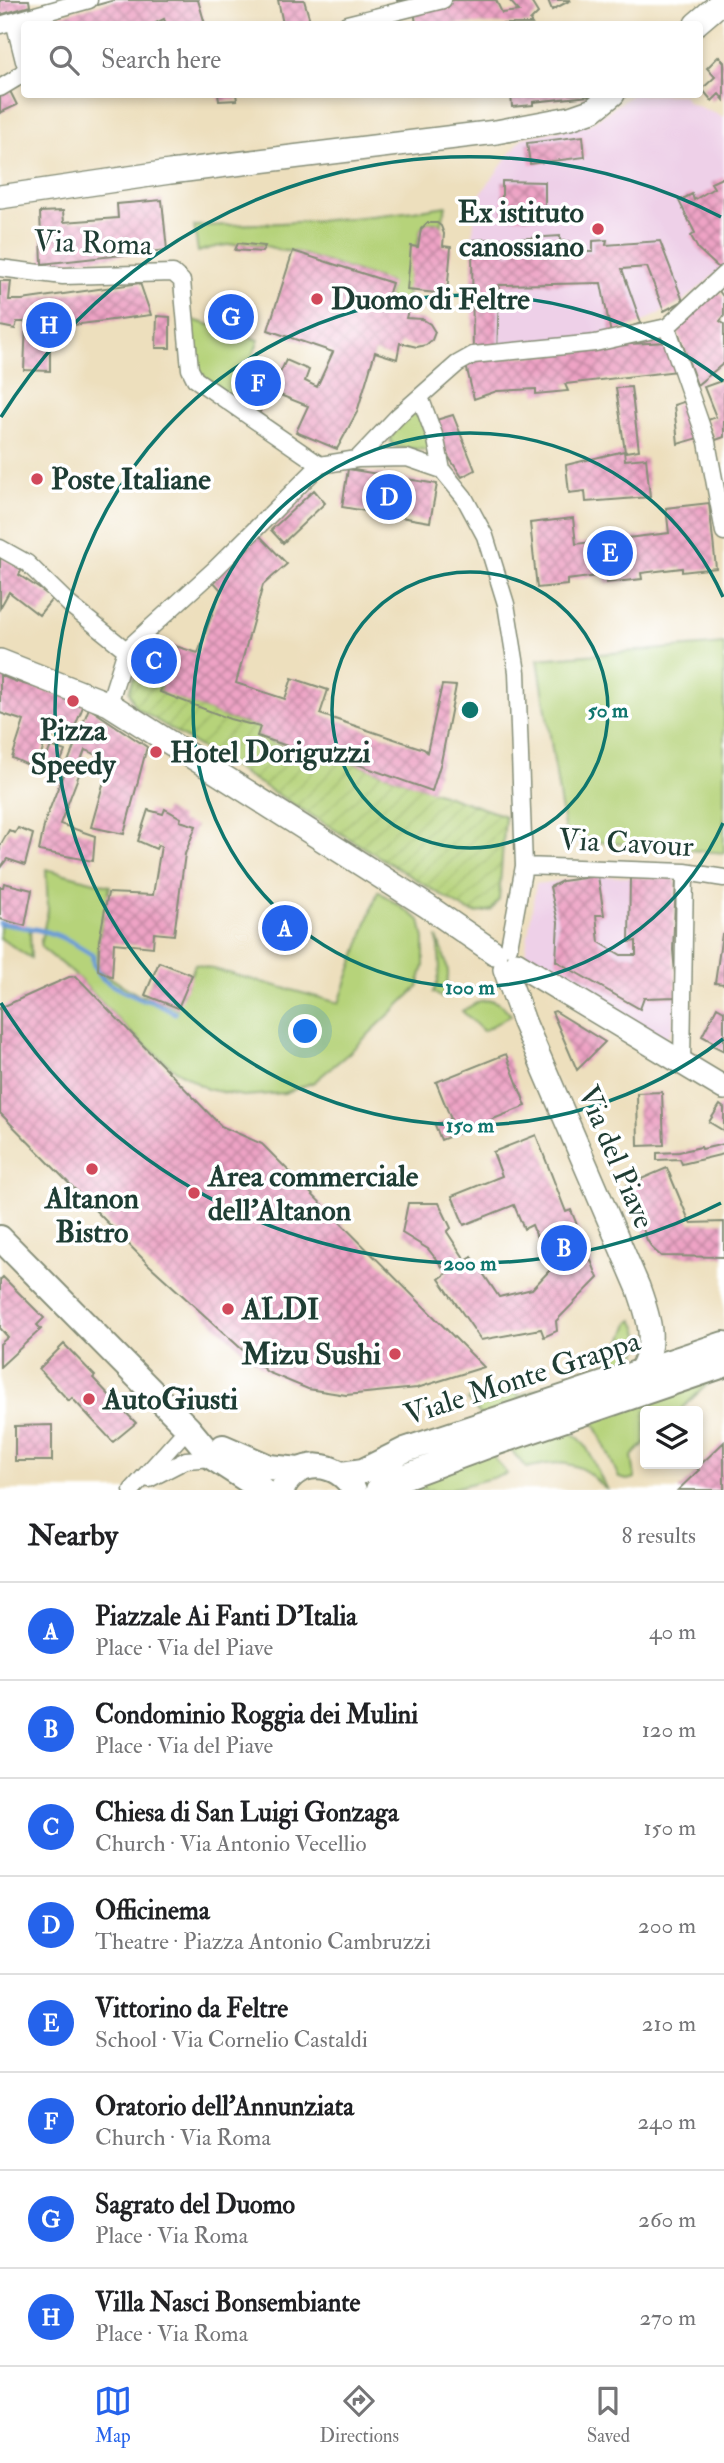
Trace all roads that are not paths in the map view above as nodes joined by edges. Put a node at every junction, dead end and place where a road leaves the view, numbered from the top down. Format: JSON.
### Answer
{"nodes":[{"id":1,"x":89,"y":0,"type":"edge"},
{"id":2,"x":443,"y":0,"type":"edge"},
{"id":3,"x":724,"y":0,"type":"edge"},
{"id":4,"x":39,"y":7,"type":"edge"},
{"id":5,"x":358,"y":21,"type":"edge"},
{"id":6,"x":699,"y":21,"type":"edge"},
{"id":7,"x":7,"y":23,"type":"edge"},
{"id":8,"x":21,"y":54,"type":"edge"},
{"id":9,"x":21,"y":74,"type":"edge"},
{"id":10,"x":0,"y":88,"type":"edge"},
{"id":11,"x":608,"y":98,"type":"edge"},
{"id":12,"x":0,"y":197,"type":"edge"},
{"id":13,"x":0,"y":268,"type":"edge"},
{"id":14,"x":724,"y":274,"type":"edge"},
{"id":15,"x":667,"y":327,"type":"junction"},
{"id":16,"x":420,"y":397,"type":"junction"},
{"id":17,"x":357,"y":459,"type":"junction"},
{"id":18,"x":320,"y":465,"type":"junction"},
{"id":19,"x":442,"y":470,"type":"junction"},
{"id":20,"x":724,"y":531,"type":"edge"},
{"id":21,"x":0,"y":548,"type":"edge"},
{"id":22,"x":125,"y":650,"type":"junction"},
{"id":23,"x":0,"y":661,"type":"edge"},
{"id":24,"x":109,"y":704,"type":"junction"},
{"id":25,"x":524,"y":866,"type":"junction"},
{"id":26,"x":685,"y":872,"type":"junction"},
{"id":27,"x":724,"y":878,"type":"edge"},
{"id":28,"x":506,"y":958,"type":"junction"},
{"id":29,"x":682,"y":1063,"type":"junction"},
{"id":30,"x":724,"y":1088,"type":"edge"},
{"id":31,"x":0,"y":1238,"type":"edge"},
{"id":32,"x":724,"y":1344,"type":"edge"},
{"id":33,"x":724,"y":1364,"type":"edge"},
{"id":34,"x":640,"y":1372,"type":"junction"},
{"id":35,"x":188,"y":1428,"type":"junction"},
{"id":36,"x":213,"y":1458,"type":"junction"},
{"id":37,"x":299,"y":1470,"type":"junction"},
{"id":38,"x":348,"y":1482,"type":"edge"},
{"id":39,"x":135,"y":1488,"type":"edge"},
{"id":40,"x":263,"y":1490,"type":"edge"},
{"id":41,"x":282,"y":1490,"type":"edge"},
{"id":42,"x":378,"y":1490,"type":"edge"}],
"edges":[{"from":1,"to":4,"type":"street"},
{"from":2,"to":5,"type":"street"},
{"from":3,"to":6,"type":"street"},
{"from":4,"to":7,"type":"street"},
{"from":7,"to":8,"type":"street"},
{"from":9,"to":10,"type":"street"},
{"from":11,"to":12,"type":"street"},
{"from":13,"to":18,"type":"street","name":"Via Roma"},
{"from":14,"to":15,"type":"street"},
{"from":15,"to":16,"type":"street"},
{"from":15,"to":20,"type":"street"},
{"from":16,"to":17,"type":"street"},
{"from":16,"to":19,"type":"street"},
{"from":17,"to":18,"type":"street"},
{"from":17,"to":19,"type":"street"},
{"from":18,"to":22,"type":"street"},
{"from":19,"to":25,"type":"street"},
{"from":21,"to":22,"type":"street"},
{"from":22,"to":24,"type":"street"},
{"from":23,"to":24,"type":"street"},
{"from":24,"to":28,"type":"street"},
{"from":25,"to":26,"type":"street","name":"Via Cavour"},
{"from":25,"to":28,"type":"street"},
{"from":26,"to":27,"type":"street","name":"Via Cavour"},
{"from":26,"to":29,"type":"street"},
{"from":28,"to":29,"type":"street"},
{"from":28,"to":34,"type":"street","name":"Via del Piave"},
{"from":29,"to":30,"type":"street"},
{"from":31,"to":35,"type":"main road","name":"Viale Monte Grappa"},
{"from":32,"to":34,"type":"main road","name":"Viale Monte Grappa"},
{"from":33,"to":42,"type":"main road","name":"Viale Monte Grappa"},
{"from":34,"to":38,"type":"main road","name":"Viale Monte Grappa"},
{"from":35,"to":36,"type":"main road","name":"Viale Monte Grappa"},
{"from":35,"to":37,"type":"main road","name":"Viale Monte Grappa"},
{"from":35,"to":39,"type":"street"},
{"from":36,"to":39,"type":"street"},
{"from":36,"to":40,"type":"main road","name":"Viale Monte Grappa"},
{"from":37,"to":38,"type":"main road","name":"Viale Monte Grappa"},
{"from":37,"to":41,"type":"main road"}]}
